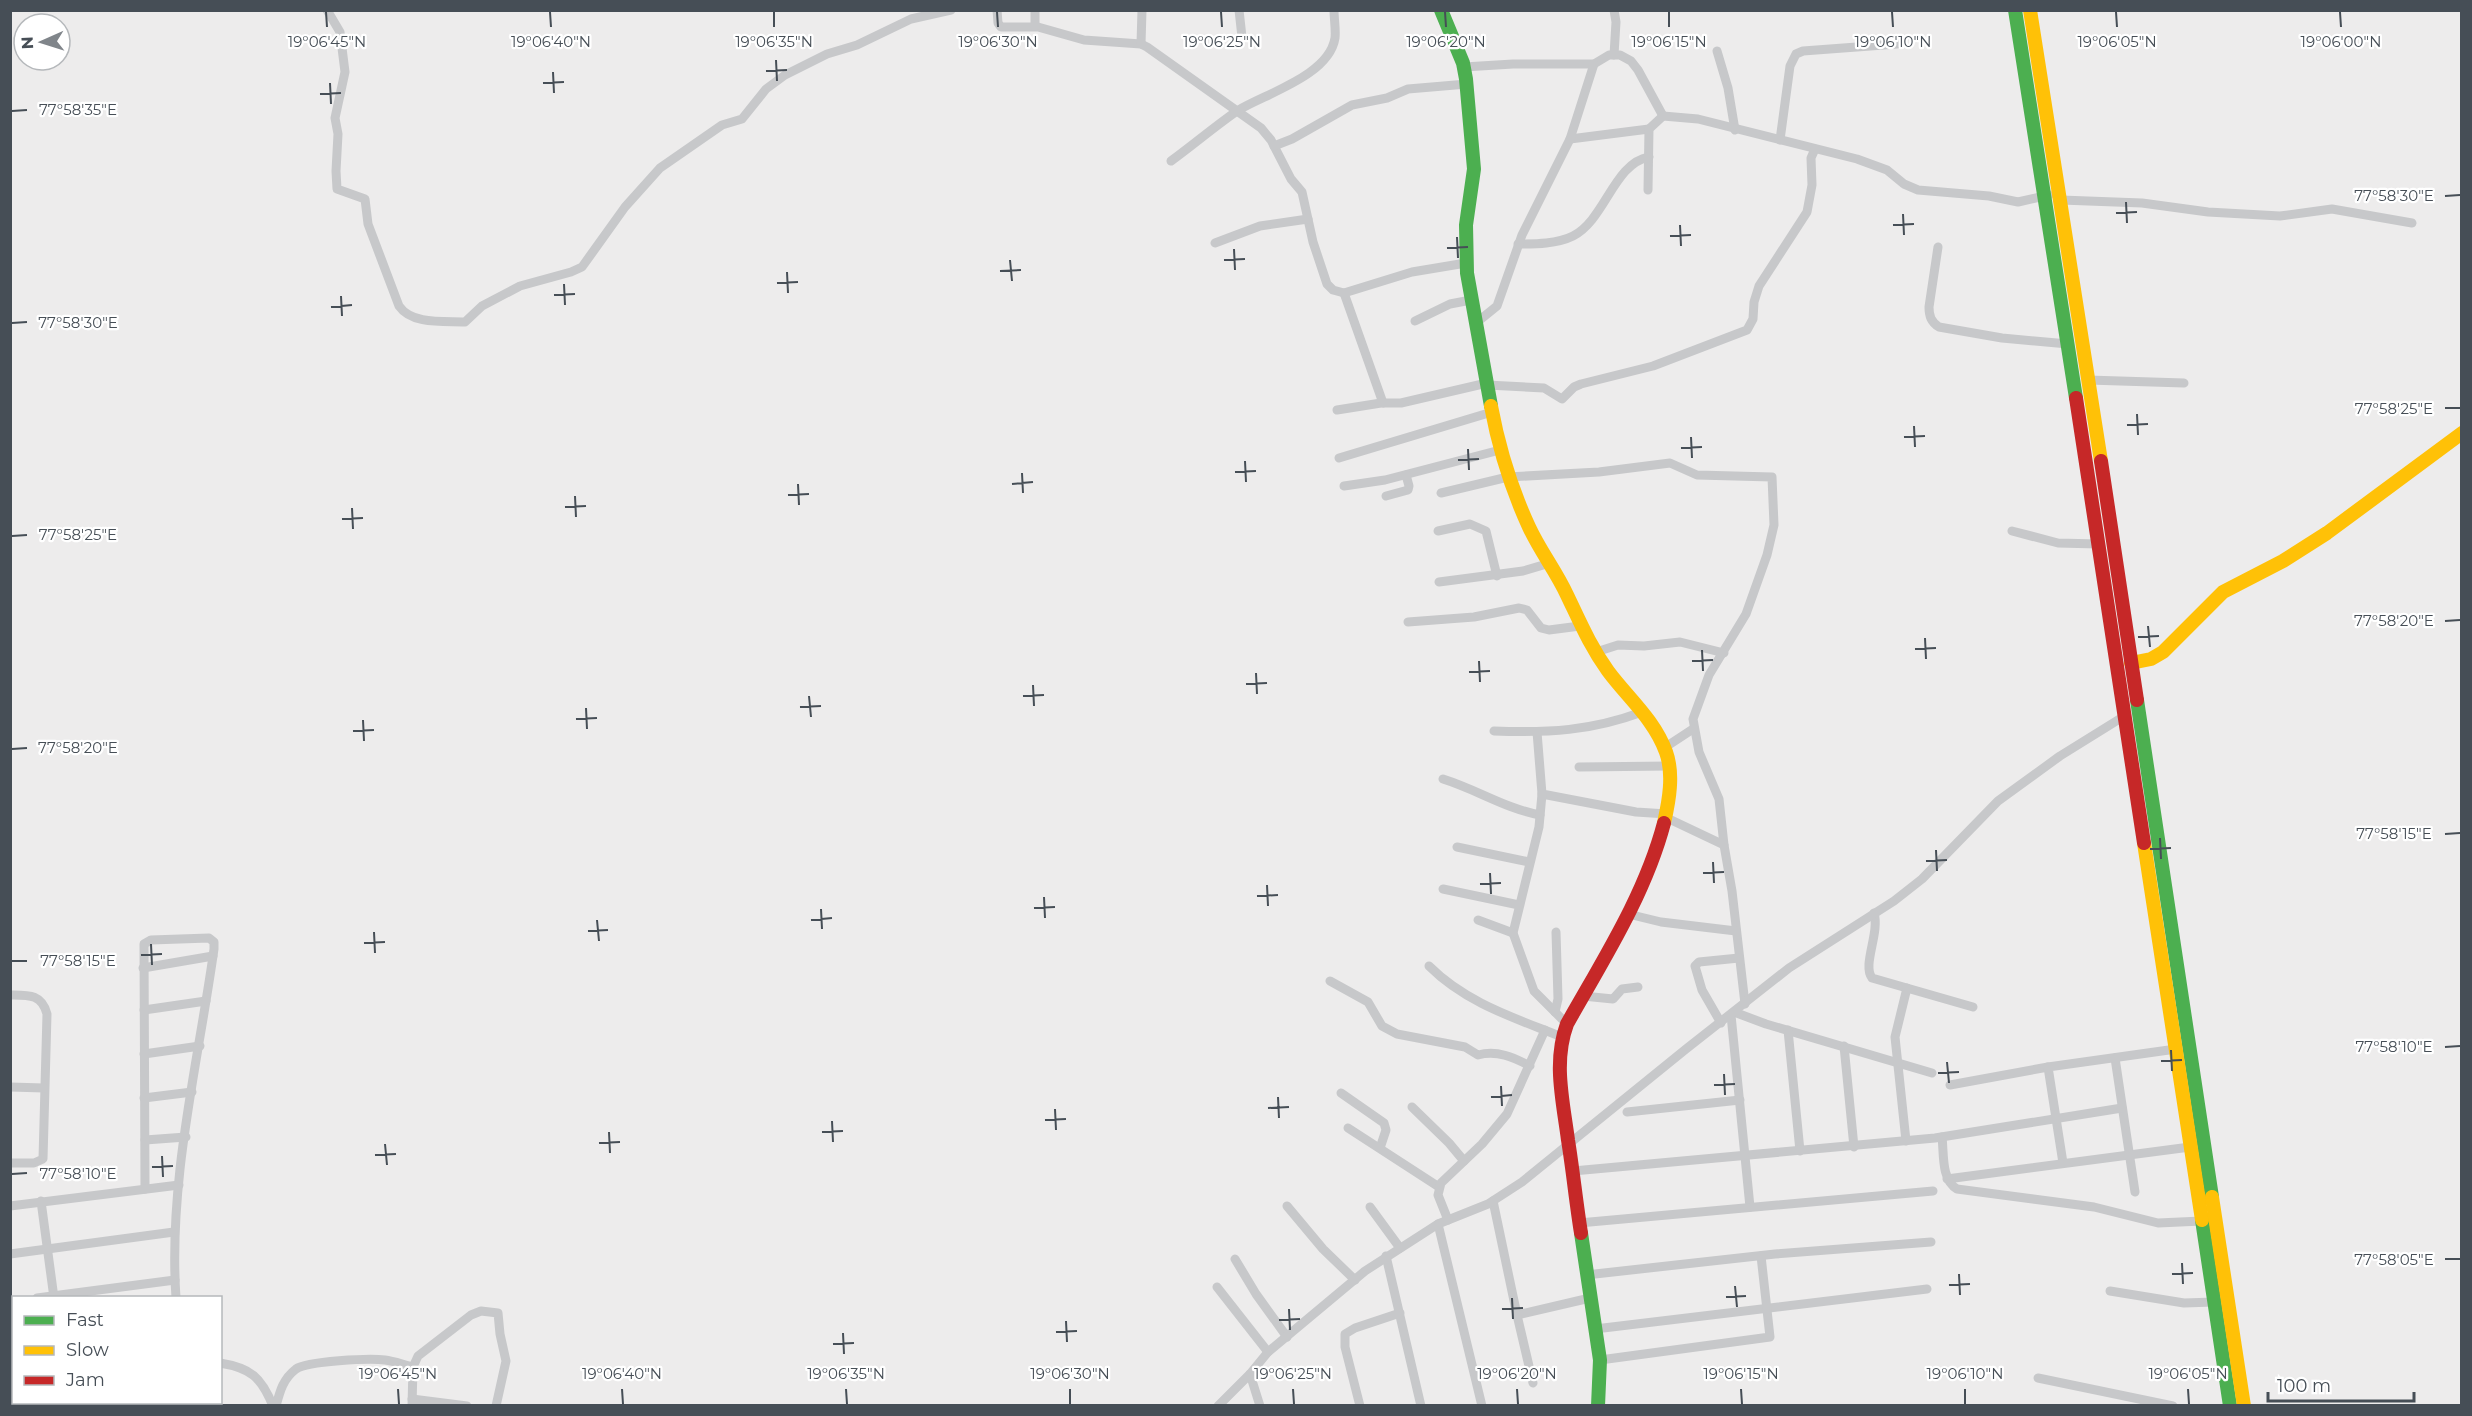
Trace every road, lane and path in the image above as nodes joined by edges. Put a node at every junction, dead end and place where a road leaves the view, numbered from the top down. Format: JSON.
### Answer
{"nodes":[{"id":1,"x":327,"y":10,"type":"edge"},
{"id":2,"x":951,"y":10,"type":"edge"},
{"id":3,"x":997,"y":10,"type":"edge"},
{"id":4,"x":1035,"y":10,"type":"edge"},
{"id":5,"x":1142,"y":10,"type":"edge"},
{"id":6,"x":1239,"y":10,"type":"edge"},
{"id":7,"x":1334,"y":10,"type":"edge"},
{"id":8,"x":1441,"y":10,"type":"edge"},
{"id":9,"x":1614,"y":10,"type":"edge"},
{"id":10,"x":2015,"y":10,"type":"edge"},
{"id":11,"x":2030,"y":10,"type":"edge"},
{"id":12,"x":1035,"y":26,"type":"junction"},
{"id":13,"x":1242,"y":37,"type":"dead end"},
{"id":14,"x":1897,"y":44,"type":"dead end"},
{"id":15,"x":1141,"y":45,"type":"junction"},
{"id":16,"x":1717,"y":51,"type":"dead end"},
{"id":17,"x":1614,"y":55,"type":"junction"},
{"id":18,"x":1594,"y":64,"type":"junction"},
{"id":19,"x":1464,"y":68,"type":"junction"},
{"id":20,"x":1467,"y":84,"type":"junction"},
{"id":21,"x":1239,"y":110,"type":"junction"},
{"id":22,"x":1663,"y":116,"type":"junction"},
{"id":23,"x":1649,"y":129,"type":"junction"},
{"id":24,"x":1735,"y":130,"type":"junction"},
{"id":25,"x":1570,"y":139,"type":"junction"},
{"id":26,"x":1780,"y":140,"type":"junction"},
{"id":27,"x":1274,"y":146,"type":"junction"},
{"id":28,"x":1815,"y":149,"type":"junction"},
{"id":29,"x":1649,"y":157,"type":"junction"},
{"id":30,"x":1171,"y":161,"type":"dead end"},
{"id":31,"x":1648,"y":190,"type":"dead end"},
{"id":32,"x":2045,"y":195,"type":"junction"},
{"id":33,"x":2061,"y":196,"type":"junction"},
{"id":34,"x":1308,"y":219,"type":"junction"},
{"id":35,"x":2412,"y":223,"type":"dead end"},
{"id":36,"x":1215,"y":243,"type":"dead end"},
{"id":37,"x":1518,"y":244,"type":"junction"},
{"id":38,"x":1938,"y":247,"type":"dead end"},
{"id":39,"x":1466,"y":263,"type":"junction"},
{"id":40,"x":1344,"y":293,"type":"junction"},
{"id":41,"x":1471,"y":300,"type":"junction"},
{"id":42,"x":1415,"y":321,"type":"dead end"},
{"id":43,"x":1476,"y":323,"type":"junction"},
{"id":44,"x":2068,"y":344,"type":"junction"},
{"id":45,"x":2088,"y":380,"type":"junction"},
{"id":46,"x":2184,"y":383,"type":"dead end"},
{"id":47,"x":1487,"y":384,"type":"junction"},
{"id":48,"x":1383,"y":403,"type":"junction"},
{"id":49,"x":1337,"y":410,"type":"dead end"},
{"id":50,"x":1492,"y":412,"type":"junction"},
{"id":51,"x":2462,"y":434,"type":"edge"},
{"id":52,"x":1500,"y":450,"type":"junction"},
{"id":53,"x":1340,"y":458,"type":"dead end"},
{"id":54,"x":1406,"y":475,"type":"junction"},
{"id":55,"x":1508,"y":477,"type":"junction"},
{"id":56,"x":1344,"y":486,"type":"dead end"},
{"id":57,"x":1441,"y":493,"type":"dead end"},
{"id":58,"x":1386,"y":496,"type":"dead end"},
{"id":59,"x":1438,"y":531,"type":"dead end"},
{"id":60,"x":2012,"y":531,"type":"dead end"},
{"id":61,"x":2098,"y":544,"type":"junction"},
{"id":62,"x":1550,"y":563,"type":"junction"},
{"id":63,"x":1497,"y":576,"type":"junction"},
{"id":64,"x":1439,"y":582,"type":"dead end"},
{"id":65,"x":1408,"y":622,"type":"dead end"},
{"id":66,"x":1580,"y":626,"type":"junction"},
{"id":67,"x":1596,"y":652,"type":"junction"},
{"id":68,"x":1724,"y":653,"type":"junction"},
{"id":69,"x":2131,"y":663,"type":"junction"},
{"id":70,"x":2139,"y":711,"type":"junction"},
{"id":71,"x":1642,"y":712,"type":"junction"},
{"id":72,"x":2124,"y":715,"type":"junction"},
{"id":73,"x":1694,"y":729,"type":"junction"},
{"id":74,"x":1494,"y":731,"type":"dead end"},
{"id":75,"x":1537,"y":732,"type":"junction"},
{"id":76,"x":1664,"y":748,"type":"junction"},
{"id":77,"x":1670,"y":766,"type":"junction"},
{"id":78,"x":1580,"y":767,"type":"dead end"},
{"id":79,"x":1443,"y":779,"type":"dead end"},
{"id":80,"x":1542,"y":794,"type":"junction"},
{"id":81,"x":1540,"y":815,"type":"junction"},
{"id":82,"x":1667,"y":816,"type":"junction"},
{"id":83,"x":1724,"y":845,"type":"junction"},
{"id":84,"x":1457,"y":846,"type":"dead end"},
{"id":85,"x":1530,"y":862,"type":"junction"},
{"id":86,"x":1443,"y":889,"type":"dead end"},
{"id":87,"x":1519,"y":905,"type":"junction"},
{"id":88,"x":1874,"y":913,"type":"junction"},
{"id":89,"x":1628,"y":914,"type":"junction"},
{"id":90,"x":1478,"y":920,"type":"dead end"},
{"id":91,"x":1736,"y":931,"type":"junction"},
{"id":92,"x":1556,"y":932,"type":"dead end"},
{"id":93,"x":1513,"y":933,"type":"junction"},
{"id":94,"x":213,"y":956,"type":"junction"},
{"id":95,"x":1738,"y":958,"type":"junction"},
{"id":96,"x":1429,"y":966,"type":"dead end"},
{"id":97,"x":143,"y":968,"type":"junction"},
{"id":98,"x":1330,"y":981,"type":"dead end"},
{"id":99,"x":1638,"y":987,"type":"dead end"},
{"id":100,"x":1907,"y":988,"type":"junction"},
{"id":101,"x":10,"y":995,"type":"edge"},
{"id":102,"x":1583,"y":996,"type":"junction"},
{"id":103,"x":207,"y":1001,"type":"junction"},
{"id":104,"x":1745,"y":1004,"type":"junction"},
{"id":105,"x":1973,"y":1007,"type":"dead end"},
{"id":106,"x":144,"y":1010,"type":"junction"},
{"id":107,"x":1555,"y":1012,"type":"junction"},
{"id":108,"x":1733,"y":1014,"type":"junction"},
{"id":109,"x":1721,"y":1023,"type":"junction"},
{"id":110,"x":1545,"y":1030,"type":"junction"},
{"id":111,"x":1788,"y":1030,"type":"junction"},
{"id":112,"x":1564,"y":1031,"type":"junction"},
{"id":113,"x":200,"y":1046,"type":"junction"},
{"id":114,"x":1845,"y":1046,"type":"junction"},
{"id":115,"x":2176,"y":1049,"type":"junction"},
{"id":116,"x":144,"y":1054,"type":"junction"},
{"id":117,"x":2115,"y":1058,"type":"junction"},
{"id":118,"x":1899,"y":1063,"type":"junction"},
{"id":119,"x":1530,"y":1066,"type":"junction"},
{"id":120,"x":2048,"y":1067,"type":"junction"},
{"id":121,"x":1932,"y":1073,"type":"dead end"},
{"id":122,"x":1950,"y":1085,"type":"dead end"},
{"id":123,"x":10,"y":1086,"type":"edge"},
{"id":124,"x":44,"y":1088,"type":"junction"},
{"id":125,"x":192,"y":1092,"type":"junction"},
{"id":126,"x":1341,"y":1093,"type":"dead end"},
{"id":127,"x":144,"y":1098,"type":"junction"},
{"id":128,"x":1740,"y":1100,"type":"junction"},
{"id":129,"x":1412,"y":1107,"type":"dead end"},
{"id":130,"x":2122,"y":1108,"type":"junction"},
{"id":131,"x":1627,"y":1112,"type":"dead end"},
{"id":132,"x":2056,"y":1119,"type":"junction"},
{"id":133,"x":1348,"y":1128,"type":"dead end"},
{"id":134,"x":186,"y":1137,"type":"junction"},
{"id":135,"x":1942,"y":1137,"type":"junction"},
{"id":136,"x":145,"y":1140,"type":"junction"},
{"id":137,"x":1906,"y":1141,"type":"junction"},
{"id":138,"x":1569,"y":1145,"type":"junction"},
{"id":139,"x":1854,"y":1147,"type":"junction"},
{"id":140,"x":1380,"y":1148,"type":"junction"},
{"id":141,"x":2190,"y":1148,"type":"junction"},
{"id":142,"x":1800,"y":1151,"type":"junction"},
{"id":143,"x":1745,"y":1155,"type":"junction"},
{"id":144,"x":2129,"y":1155,"type":"junction"},
{"id":145,"x":1464,"y":1161,"type":"junction"},
{"id":146,"x":10,"y":1162,"type":"edge"},
{"id":147,"x":2063,"y":1163,"type":"junction"},
{"id":148,"x":1573,"y":1171,"type":"junction"},
{"id":149,"x":1947,"y":1179,"type":"junction"},
{"id":150,"x":179,"y":1185,"type":"junction"},
{"id":151,"x":1439,"y":1187,"type":"junction"},
{"id":152,"x":146,"y":1189,"type":"junction"},
{"id":153,"x":1934,"y":1191,"type":"dead end"},
{"id":154,"x":2135,"y":1192,"type":"dead end"},
{"id":155,"x":41,"y":1201,"type":"junction"},
{"id":156,"x":1493,"y":1201,"type":"junction"},
{"id":157,"x":10,"y":1206,"type":"edge"},
{"id":158,"x":1287,"y":1206,"type":"dead end"},
{"id":159,"x":1370,"y":1207,"type":"dead end"},
{"id":160,"x":1750,"y":1207,"type":"junction"},
{"id":161,"x":1448,"y":1220,"type":"junction"},
{"id":162,"x":2202,"y":1221,"type":"junction"},
{"id":163,"x":1579,"y":1223,"type":"junction"},
{"id":164,"x":1438,"y":1224,"type":"junction"},
{"id":165,"x":174,"y":1232,"type":"junction"},
{"id":166,"x":1931,"y":1242,"type":"dead end"},
{"id":167,"x":1400,"y":1248,"type":"junction"},
{"id":168,"x":47,"y":1249,"type":"junction"},
{"id":169,"x":10,"y":1254,"type":"edge"},
{"id":170,"x":1386,"y":1256,"type":"junction"},
{"id":171,"x":1761,"y":1256,"type":"junction"},
{"id":172,"x":1235,"y":1259,"type":"dead end"},
{"id":173,"x":1586,"y":1275,"type":"junction"},
{"id":174,"x":175,"y":1280,"type":"junction"},
{"id":175,"x":1355,"y":1280,"type":"junction"},
{"id":176,"x":1217,"y":1287,"type":"dead end"},
{"id":177,"x":1927,"y":1289,"type":"dead end"},
{"id":178,"x":2110,"y":1291,"type":"dead end"},
{"id":179,"x":54,"y":1296,"type":"edge"},
{"id":180,"x":176,"y":1296,"type":"edge"},
{"id":181,"x":1590,"y":1298,"type":"junction"},
{"id":182,"x":2214,"y":1302,"type":"junction"},
{"id":183,"x":1767,"y":1309,"type":"junction"},
{"id":184,"x":1400,"y":1313,"type":"junction"},
{"id":185,"x":1517,"y":1315,"type":"junction"},
{"id":186,"x":1595,"y":1329,"type":"junction"},
{"id":187,"x":1287,"y":1337,"type":"junction"},
{"id":188,"x":1268,"y":1352,"type":"junction"},
{"id":189,"x":1600,"y":1360,"type":"junction"},
{"id":190,"x":222,"y":1364,"type":"edge"},
{"id":191,"x":413,"y":1367,"type":"junction"},
{"id":192,"x":1250,"y":1374,"type":"junction"},
{"id":193,"x":2038,"y":1378,"type":"dead end"},
{"id":194,"x":1533,"y":1383,"type":"dead end"},
{"id":195,"x":412,"y":1402,"type":"edge"},
{"id":196,"x":1357,"y":1405,"type":"edge"},
{"id":197,"x":274,"y":1406,"type":"edge"},
{"id":198,"x":467,"y":1406,"type":"edge"},
{"id":199,"x":496,"y":1406,"type":"edge"},
{"id":200,"x":1218,"y":1406,"type":"edge"},
{"id":201,"x":1260,"y":1406,"type":"edge"},
{"id":202,"x":1421,"y":1406,"type":"edge"},
{"id":203,"x":1482,"y":1406,"type":"edge"},
{"id":204,"x":1598,"y":1406,"type":"edge"},
{"id":205,"x":2173,"y":1406,"type":"edge"},
{"id":206,"x":2230,"y":1406,"type":"edge"},
{"id":207,"x":2244,"y":1406,"type":"edge"}],
"edges":[{"from":1,"to":2,"type":"street"},
{"from":3,"to":12,"type":"street"},
{"from":4,"to":12,"type":"street"},
{"from":5,"to":15,"type":"street"},
{"from":6,"to":13,"type":"street"},
{"from":7,"to":21,"type":"street"},
{"from":8,"to":19,"type":"main road"},
{"from":9,"to":17,"type":"street"},
{"from":10,"to":32,"type":"main road"},
{"from":11,"to":33,"type":"main road"},
{"from":12,"to":15,"type":"street"},
{"from":14,"to":26,"type":"street"},
{"from":15,"to":21,"type":"street"},
{"from":16,"to":24,"type":"street"},
{"from":17,"to":18,"type":"street"},
{"from":17,"to":22,"type":"street"},
{"from":18,"to":19,"type":"street"},
{"from":18,"to":25,"type":"street"},
{"from":19,"to":20,"type":"main road"},
{"from":20,"to":27,"type":"street"},
{"from":20,"to":39,"type":"main road"},
{"from":21,"to":27,"type":"street"},
{"from":21,"to":30,"type":"street"},
{"from":22,"to":23,"type":"street"},
{"from":22,"to":24,"type":"street"},
{"from":23,"to":25,"type":"street"},
{"from":23,"to":29,"type":"street"},
{"from":24,"to":26,"type":"street"},
{"from":25,"to":37,"type":"street"},
{"from":26,"to":28,"type":"street"},
{"from":27,"to":34,"type":"street"},
{"from":28,"to":32,"type":"street"},
{"from":28,"to":47,"type":"street"},
{"from":29,"to":31,"type":"street"},
{"from":29,"to":37,"type":"street"},
{"from":32,"to":33,"type":"street"},
{"from":32,"to":44,"type":"main road"},
{"from":33,"to":35,"type":"street"},
{"from":33,"to":45,"type":"main road"},
{"from":34,"to":36,"type":"street"},
{"from":34,"to":40,"type":"street"},
{"from":37,"to":43,"type":"street"},
{"from":38,"to":44,"type":"street"},
{"from":39,"to":40,"type":"street"},
{"from":39,"to":41,"type":"main road"},
{"from":40,"to":48,"type":"street"},
{"from":41,"to":42,"type":"street"},
{"from":41,"to":43,"type":"main road"},
{"from":43,"to":47,"type":"main road"},
{"from":44,"to":61,"type":"main road"},
{"from":45,"to":46,"type":"street"},
{"from":45,"to":69,"type":"main road"},
{"from":47,"to":48,"type":"street"},
{"from":47,"to":50,"type":"main road"},
{"from":48,"to":49,"type":"street"},
{"from":50,"to":52,"type":"main road"},
{"from":50,"to":53,"type":"street"},
{"from":51,"to":69,"type":"main road"},
{"from":52,"to":54,"type":"street"},
{"from":52,"to":55,"type":"main road"},
{"from":54,"to":56,"type":"street"},
{"from":54,"to":58,"type":"street"},
{"from":55,"to":57,"type":"street"},
{"from":55,"to":62,"type":"main road"},
{"from":55,"to":68,"type":"street"},
{"from":59,"to":63,"type":"street"},
{"from":60,"to":61,"type":"street"},
{"from":61,"to":72,"type":"main road"},
{"from":62,"to":63,"type":"street"},
{"from":62,"to":66,"type":"main road"},
{"from":63,"to":64,"type":"street"},
{"from":65,"to":66,"type":"street"},
{"from":66,"to":67,"type":"main road"},
{"from":67,"to":68,"type":"street"},
{"from":67,"to":71,"type":"main road"},
{"from":68,"to":73,"type":"street"},
{"from":69,"to":70,"type":"main road"},
{"from":70,"to":72,"type":"street"},
{"from":70,"to":207,"type":"main road"},
{"from":71,"to":75,"type":"street"},
{"from":71,"to":76,"type":"main road"},
{"from":72,"to":88,"type":"street"},
{"from":72,"to":115,"type":"main road"},
{"from":73,"to":76,"type":"street"},
{"from":73,"to":83,"type":"street"},
{"from":74,"to":75,"type":"street"},
{"from":75,"to":80,"type":"street"},
{"from":76,"to":77,"type":"main road"},
{"from":77,"to":78,"type":"street"},
{"from":77,"to":82,"type":"main road"},
{"from":79,"to":81,"type":"street"},
{"from":80,"to":81,"type":"street"},
{"from":80,"to":82,"type":"street"},
{"from":81,"to":85,"type":"street"},
{"from":82,"to":83,"type":"street"},
{"from":82,"to":89,"type":"main road"},
{"from":83,"to":91,"type":"street"},
{"from":84,"to":85,"type":"street"},
{"from":85,"to":87,"type":"street"},
{"from":86,"to":87,"type":"street"},
{"from":87,"to":93,"type":"street"},
{"from":88,"to":100,"type":"street"},
{"from":88,"to":104,"type":"street"},
{"from":89,"to":91,"type":"street"},
{"from":89,"to":102,"type":"main road"},
{"from":90,"to":93,"type":"street"},
{"from":91,"to":95,"type":"street"},
{"from":92,"to":107,"type":"street"},
{"from":93,"to":107,"type":"street"},
{"from":94,"to":97,"type":"street"},
{"from":94,"to":97,"type":"street"},
{"from":94,"to":103,"type":"street"},
{"from":95,"to":104,"type":"street"},
{"from":95,"to":109,"type":"street"},
{"from":96,"to":110,"type":"street"},
{"from":97,"to":106,"type":"street"},
{"from":98,"to":119,"type":"street"},
{"from":99,"to":102,"type":"street"},
{"from":100,"to":105,"type":"street"},
{"from":100,"to":118,"type":"street"},
{"from":101,"to":124,"type":"street"},
{"from":102,"to":112,"type":"main road"},
{"from":103,"to":106,"type":"street"},
{"from":103,"to":113,"type":"street"},
{"from":104,"to":108,"type":"street"},
{"from":106,"to":116,"type":"street"},
{"from":107,"to":112,"type":"street"},
{"from":108,"to":109,"type":"street"},
{"from":108,"to":111,"type":"street"},
{"from":108,"to":128,"type":"street"},
{"from":109,"to":138,"type":"street"},
{"from":110,"to":112,"type":"street"},
{"from":110,"to":119,"type":"street"},
{"from":111,"to":114,"type":"street"},
{"from":111,"to":142,"type":"street"},
{"from":112,"to":138,"type":"main road"},
{"from":113,"to":116,"type":"street"},
{"from":113,"to":125,"type":"street"},
{"from":114,"to":118,"type":"street"},
{"from":114,"to":139,"type":"street"},
{"from":115,"to":117,"type":"street"},
{"from":115,"to":141,"type":"main road"},
{"from":116,"to":127,"type":"street"},
{"from":117,"to":120,"type":"street"},
{"from":117,"to":130,"type":"street"},
{"from":118,"to":121,"type":"street"},
{"from":118,"to":137,"type":"street"},
{"from":119,"to":145,"type":"street"},
{"from":120,"to":122,"type":"street"},
{"from":120,"to":132,"type":"street"},
{"from":123,"to":124,"type":"street"},
{"from":124,"to":146,"type":"street"},
{"from":125,"to":127,"type":"street"},
{"from":125,"to":134,"type":"street"},
{"from":126,"to":140,"type":"street"},
{"from":127,"to":136,"type":"street"},
{"from":128,"to":131,"type":"street"},
{"from":128,"to":143,"type":"street"},
{"from":129,"to":145,"type":"street"},
{"from":130,"to":132,"type":"street"},
{"from":130,"to":144,"type":"street"},
{"from":132,"to":135,"type":"street"},
{"from":132,"to":147,"type":"street"},
{"from":133,"to":140,"type":"street"},
{"from":134,"to":136,"type":"street"},
{"from":134,"to":150,"type":"street"},
{"from":135,"to":137,"type":"street"},
{"from":135,"to":149,"type":"street"},
{"from":136,"to":152,"type":"street"},
{"from":137,"to":139,"type":"street"},
{"from":138,"to":148,"type":"main road"},
{"from":138,"to":156,"type":"street"},
{"from":139,"to":142,"type":"street"},
{"from":140,"to":151,"type":"street"},
{"from":141,"to":144,"type":"street"},
{"from":141,"to":162,"type":"main road"},
{"from":142,"to":143,"type":"street"},
{"from":143,"to":148,"type":"street"},
{"from":143,"to":160,"type":"street"},
{"from":144,"to":147,"type":"street"},
{"from":144,"to":154,"type":"street"},
{"from":145,"to":151,"type":"street"},
{"from":147,"to":149,"type":"street"},
{"from":148,"to":163,"type":"main road"},
{"from":149,"to":162,"type":"street"},
{"from":150,"to":152,"type":"street"},
{"from":150,"to":165,"type":"street"},
{"from":151,"to":161,"type":"street"},
{"from":152,"to":155,"type":"street"},
{"from":153,"to":160,"type":"street"},
{"from":155,"to":157,"type":"street"},
{"from":155,"to":168,"type":"street"},
{"from":156,"to":161,"type":"street"},
{"from":156,"to":185,"type":"street"},
{"from":158,"to":175,"type":"street"},
{"from":159,"to":167,"type":"street"},
{"from":160,"to":163,"type":"street"},
{"from":161,"to":164,"type":"street"},
{"from":162,"to":182,"type":"main road"},
{"from":163,"to":173,"type":"main road"},
{"from":164,"to":167,"type":"street"},
{"from":164,"to":203,"type":"street"},
{"from":165,"to":168,"type":"street"},
{"from":165,"to":174,"type":"street"},
{"from":166,"to":171,"type":"street"},
{"from":167,"to":170,"type":"street"},
{"from":168,"to":169,"type":"street"},
{"from":168,"to":179,"type":"street"},
{"from":170,"to":175,"type":"street"},
{"from":170,"to":184,"type":"street"},
{"from":171,"to":173,"type":"street"},
{"from":171,"to":183,"type":"street"},
{"from":172,"to":187,"type":"street"},
{"from":173,"to":181,"type":"main road"},
{"from":174,"to":179,"type":"street"},
{"from":174,"to":180,"type":"street"},
{"from":175,"to":187,"type":"street"},
{"from":176,"to":188,"type":"street"},
{"from":177,"to":183,"type":"street"},
{"from":178,"to":182,"type":"street"},
{"from":181,"to":185,"type":"street"},
{"from":181,"to":186,"type":"main road"},
{"from":182,"to":206,"type":"main road"},
{"from":183,"to":186,"type":"street"},
{"from":183,"to":189,"type":"street"},
{"from":184,"to":196,"type":"street"},
{"from":184,"to":202,"type":"street"},
{"from":185,"to":194,"type":"street"},
{"from":186,"to":189,"type":"main road"},
{"from":187,"to":188,"type":"street"},
{"from":188,"to":192,"type":"street"},
{"from":189,"to":204,"type":"main road"},
{"from":190,"to":197,"type":"street"},
{"from":191,"to":195,"type":"street"},
{"from":191,"to":197,"type":"street"},
{"from":191,"to":199,"type":"street"},
{"from":192,"to":200,"type":"street"},
{"from":192,"to":201,"type":"street"},
{"from":193,"to":205,"type":"street"},
{"from":195,"to":198,"type":"street"}]}
